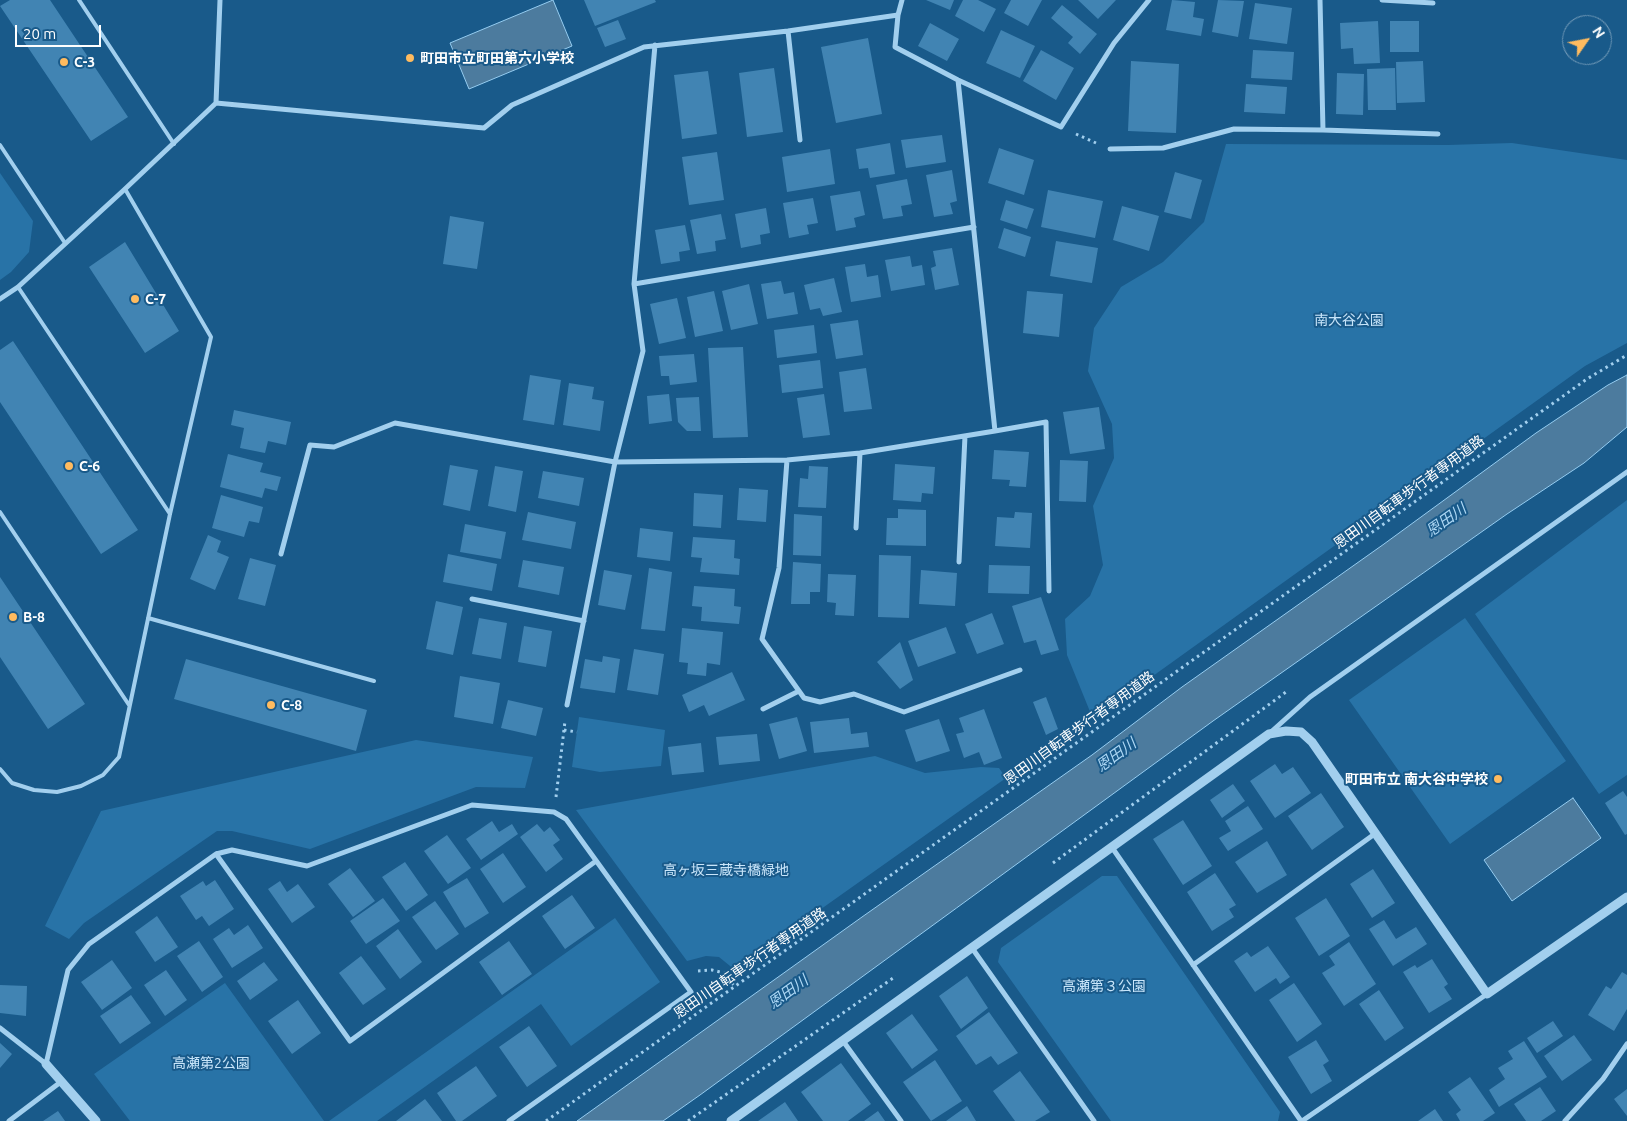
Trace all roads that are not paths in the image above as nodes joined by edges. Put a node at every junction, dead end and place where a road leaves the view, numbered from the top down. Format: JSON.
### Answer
{"nodes":[{"id":1,"x":79,"y":0,"type":"edge"},
{"id":2,"x":220,"y":0,"type":"edge"},
{"id":3,"x":902,"y":0,"type":"edge"},
{"id":4,"x":1149,"y":0,"type":"edge"},
{"id":5,"x":1320,"y":0,"type":"edge"},
{"id":6,"x":1382,"y":0,"type":"edge"},
{"id":7,"x":1433,"y":3,"type":"dead end"},
{"id":8,"x":898,"y":15,"type":"junction"},
{"id":9,"x":788,"y":31,"type":"junction"},
{"id":10,"x":655,"y":45,"type":"junction"},
{"id":11,"x":958,"y":80,"type":"junction"},
{"id":12,"x":216,"y":103,"type":"junction"},
{"id":13,"x":1323,"y":130,"type":"junction"},
{"id":14,"x":1438,"y":134,"type":"dead end"},
{"id":15,"x":800,"y":140,"type":"dead end"},
{"id":16,"x":174,"y":144,"type":"junction"},
{"id":17,"x":0,"y":145,"type":"edge"},
{"id":18,"x":1110,"y":149,"type":"road end"},
{"id":19,"x":125,"y":189,"type":"junction"},
{"id":20,"x":974,"y":227,"type":"junction"},
{"id":21,"x":65,"y":243,"type":"junction"},
{"id":22,"x":634,"y":284,"type":"junction"},
{"id":23,"x":18,"y":287,"type":"junction"},
{"id":24,"x":0,"y":299,"type":"edge"},
{"id":25,"x":995,"y":431,"type":"junction"},
{"id":26,"x":965,"y":436,"type":"junction"},
{"id":27,"x":860,"y":453,"type":"junction"},
{"id":28,"x":787,"y":460,"type":"junction"},
{"id":29,"x":615,"y":462,"type":"junction"},
{"id":30,"x":1627,"y":472,"type":"edge"},
{"id":31,"x":0,"y":512,"type":"edge"},
{"id":32,"x":170,"y":514,"type":"junction"},
{"id":33,"x":856,"y":528,"type":"dead end"},
{"id":34,"x":281,"y":554,"type":"dead end"},
{"id":35,"x":960,"y":562,"type":"dead end"},
{"id":36,"x":1049,"y":590,"type":"dead end"},
{"id":37,"x":472,"y":599,"type":"dead end"},
{"id":38,"x":148,"y":618,"type":"junction"},
{"id":39,"x":584,"y":621,"type":"junction"},
{"id":40,"x":1020,"y":670,"type":"dead end"},
{"id":41,"x":374,"y":681,"type":"dead end"},
{"id":42,"x":799,"y":691,"type":"junction"},
{"id":43,"x":567,"y":705,"type":"road end"},
{"id":44,"x":130,"y":706,"type":"junction"},
{"id":45,"x":763,"y":709,"type":"dead end"},
{"id":46,"x":1269,"y":734,"type":"junction"},
{"id":47,"x":0,"y":769,"type":"edge"},
{"id":48,"x":1376,"y":833,"type":"junction"},
{"id":49,"x":1111,"y":846,"type":"junction"},
{"id":50,"x":216,"y":854,"type":"junction"},
{"id":51,"x":596,"y":861,"type":"junction"},
{"id":52,"x":1627,"y":897,"type":"edge"},
{"id":53,"x":972,"y":948,"type":"junction"},
{"id":54,"x":1193,"y":965,"type":"junction"},
{"id":55,"x":1487,"y":994,"type":"junction"},
{"id":56,"x":0,"y":1028,"type":"edge"},
{"id":57,"x":843,"y":1041,"type":"junction"},
{"id":58,"x":1627,"y":1044,"type":"edge"},
{"id":59,"x":46,"y":1064,"type":"junction"},
{"id":60,"x":62,"y":1081,"type":"junction"},
{"id":61,"x":9,"y":1121,"type":"edge"},
{"id":62,"x":96,"y":1121,"type":"edge"},
{"id":63,"x":509,"y":1121,"type":"edge"},
{"id":64,"x":731,"y":1121,"type":"edge"},
{"id":65,"x":901,"y":1121,"type":"edge"},
{"id":66,"x":1094,"y":1121,"type":"edge"},
{"id":67,"x":1302,"y":1121,"type":"edge"},
{"id":68,"x":1565,"y":1121,"type":"edge"}],
"edges":[{"from":1,"to":16,"type":"lane"},
{"from":2,"to":12,"type":"street"},
{"from":3,"to":8,"type":"street"},
{"from":4,"to":11,"type":"street"},
{"from":5,"to":13,"type":"street"},
{"from":6,"to":7,"type":"street"},
{"from":8,"to":9,"type":"street"},
{"from":8,"to":11,"type":"street"},
{"from":9,"to":10,"type":"street"},
{"from":9,"to":15,"type":"street"},
{"from":10,"to":12,"type":"street"},
{"from":10,"to":22,"type":"street"},
{"from":11,"to":20,"type":"street"},
{"from":12,"to":16,"type":"street"},
{"from":13,"to":14,"type":"street"},
{"from":13,"to":18,"type":"street"},
{"from":16,"to":19,"type":"street"},
{"from":17,"to":21,"type":"lane"},
{"from":19,"to":21,"type":"street"},
{"from":19,"to":32,"type":"lane"},
{"from":20,"to":22,"type":"street"},
{"from":20,"to":25,"type":"street"},
{"from":21,"to":23,"type":"street"},
{"from":22,"to":29,"type":"street"},
{"from":23,"to":24,"type":"street"},
{"from":23,"to":32,"type":"lane"},
{"from":25,"to":26,"type":"street"},
{"from":25,"to":36,"type":"street"},
{"from":26,"to":27,"type":"street"},
{"from":26,"to":35,"type":"street"},
{"from":27,"to":28,"type":"street"},
{"from":27,"to":33,"type":"street"},
{"from":28,"to":29,"type":"street"},
{"from":28,"to":42,"type":"street"},
{"from":29,"to":34,"type":"street"},
{"from":29,"to":39,"type":"street"},
{"from":30,"to":46,"type":"street"},
{"from":31,"to":44,"type":"lane"},
{"from":32,"to":38,"type":"lane"},
{"from":37,"to":39,"type":"street"},
{"from":38,"to":41,"type":"lane"},
{"from":38,"to":44,"type":"lane"},
{"from":39,"to":43,"type":"street"},
{"from":40,"to":42,"type":"street"},
{"from":42,"to":45,"type":"street"},
{"from":44,"to":47,"type":"lane"},
{"from":46,"to":48,"type":"street"},
{"from":46,"to":49,"type":"street"},
{"from":48,"to":54,"type":"street"},
{"from":48,"to":55,"type":"street"},
{"from":49,"to":53,"type":"street"},
{"from":49,"to":54,"type":"street"},
{"from":50,"to":51,"type":"street"},
{"from":50,"to":51,"type":"street"},
{"from":50,"to":59,"type":"street"},
{"from":51,"to":63,"type":"street"},
{"from":52,"to":55,"type":"street"},
{"from":53,"to":57,"type":"street"},
{"from":53,"to":66,"type":"street"},
{"from":54,"to":67,"type":"street"},
{"from":55,"to":67,"type":"street"},
{"from":56,"to":59,"type":"street"},
{"from":57,"to":64,"type":"street"},
{"from":57,"to":65,"type":"street"},
{"from":58,"to":68,"type":"street"},
{"from":59,"to":60,"type":"street"},
{"from":60,"to":61,"type":"street"},
{"from":60,"to":62,"type":"street"}]}
